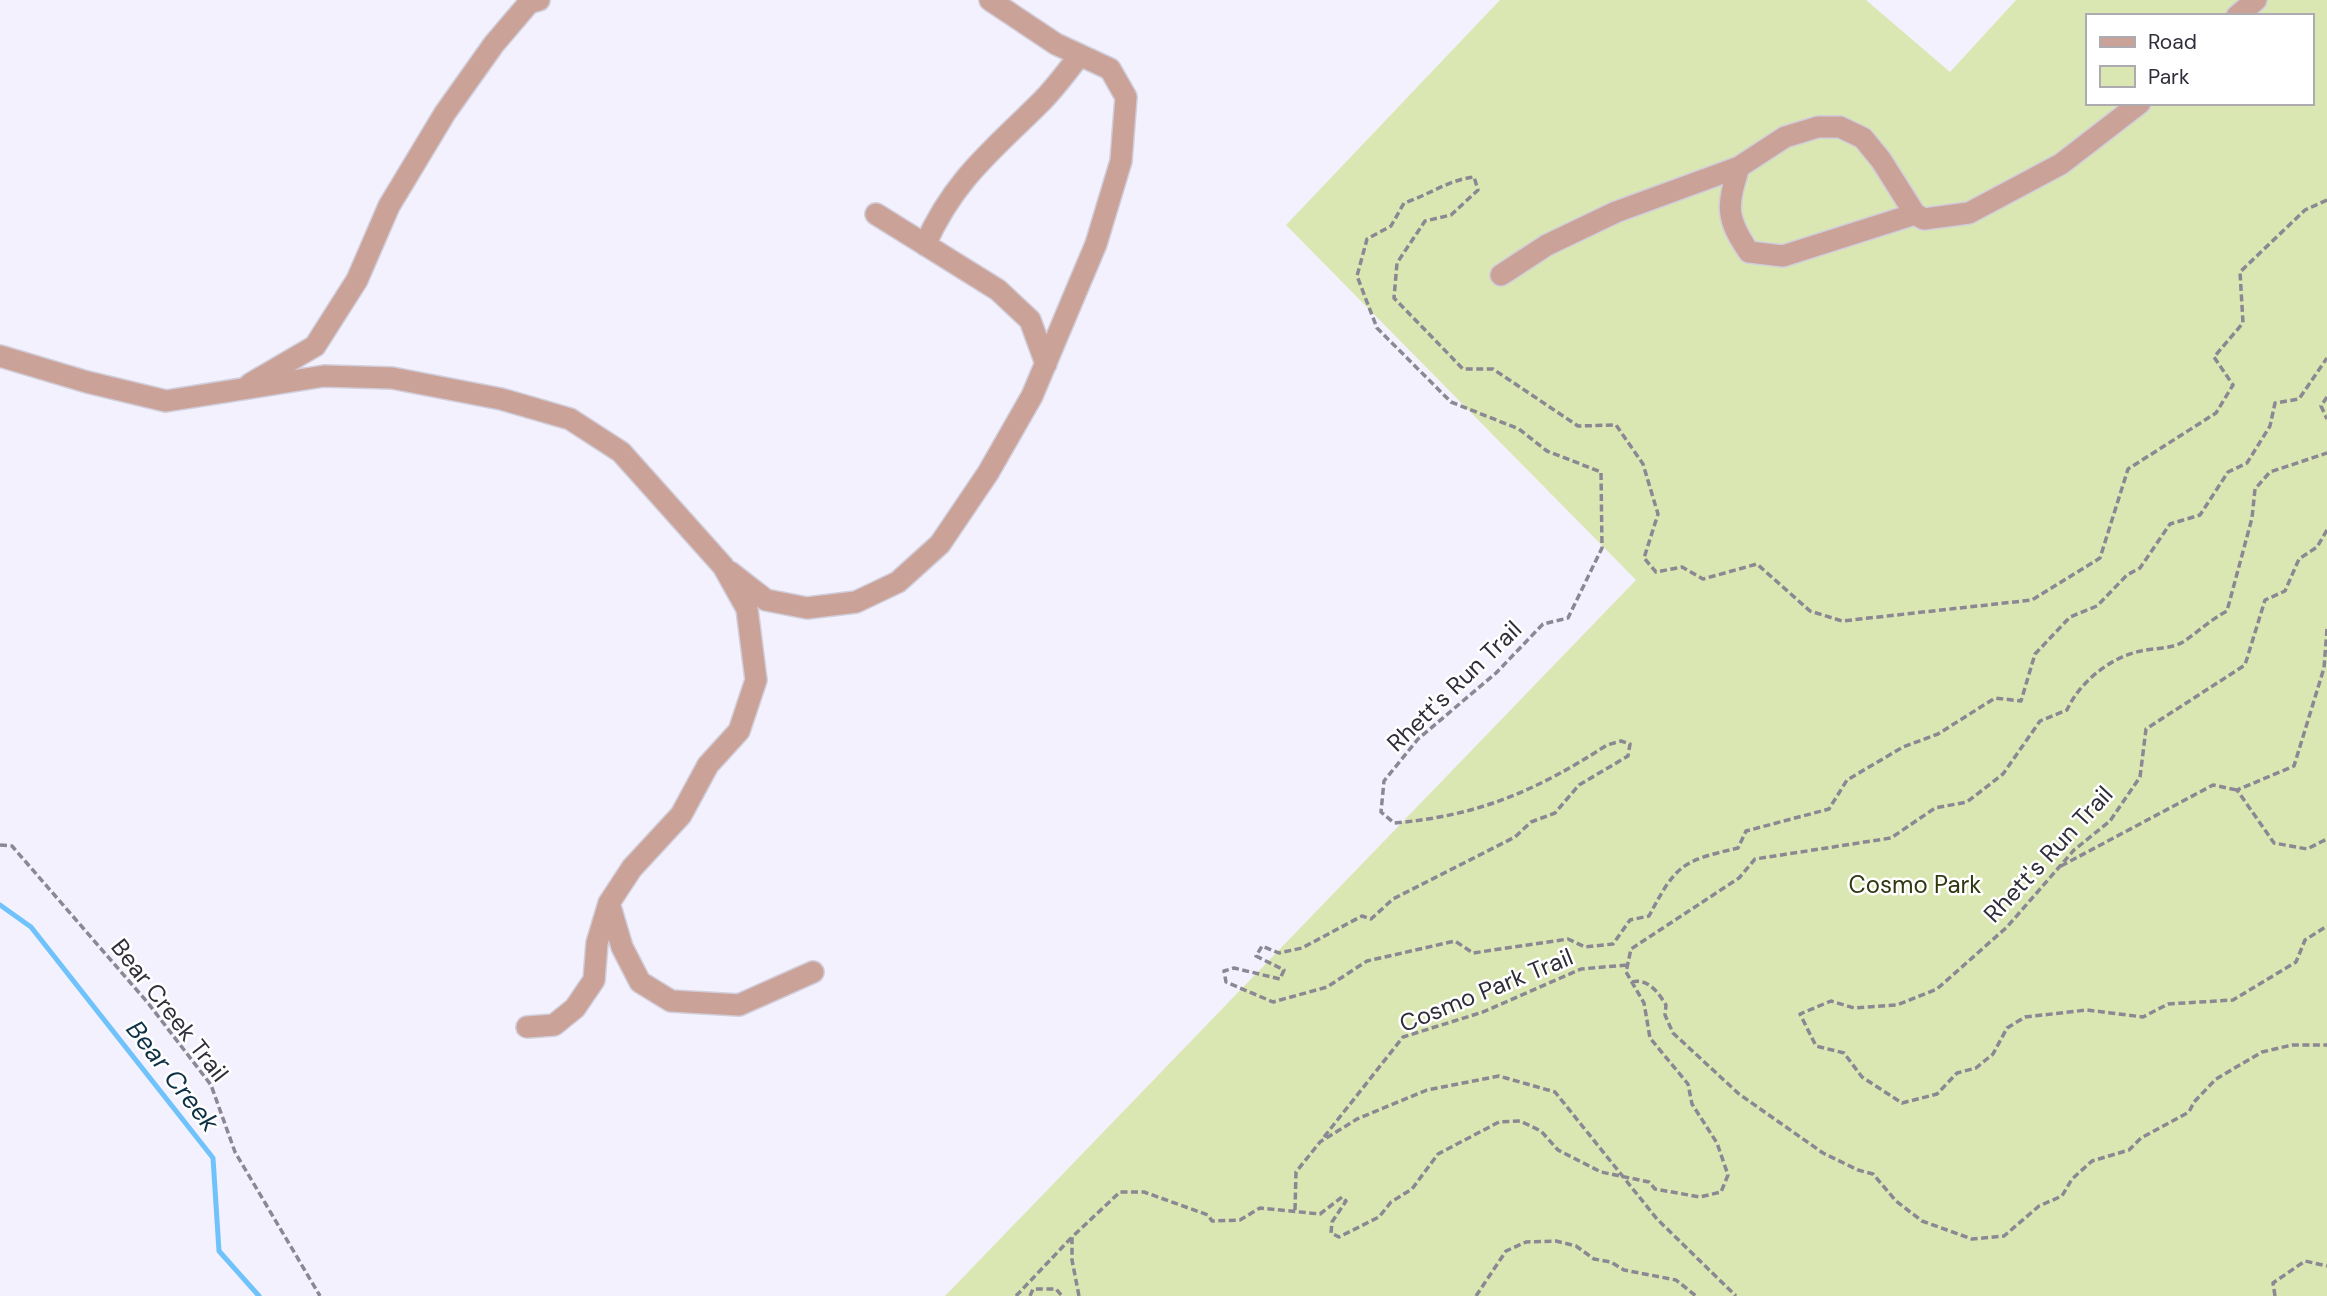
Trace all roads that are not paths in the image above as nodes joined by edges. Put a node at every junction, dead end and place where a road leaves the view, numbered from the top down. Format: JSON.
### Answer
{"nodes":[{"id":1,"x":538,"y":0,"type":"edge"},
{"id":2,"x":990,"y":0,"type":"edge"},
{"id":3,"x":2256,"y":0,"type":"edge"},
{"id":4,"x":2239,"y":14,"type":"edge"},
{"id":5,"x":1080,"y":55,"type":"junction"},
{"id":6,"x":2137,"y":105,"type":"edge"},
{"id":7,"x":1739,"y":167,"type":"junction"},
{"id":8,"x":876,"y":214,"type":"dead end"},
{"id":9,"x":1914,"y":214,"type":"junction"},
{"id":10,"x":925,"y":245,"type":"junction"},
{"id":11,"x":1501,"y":275,"type":"dead end"},
{"id":12,"x":0,"y":355,"type":"edge"},
{"id":13,"x":1046,"y":364,"type":"junction"},
{"id":14,"x":239,"y":391,"type":"junction"},
{"id":15,"x":723,"y":566,"type":"junction"},
{"id":16,"x":609,"y":903,"type":"junction"},
{"id":17,"x":813,"y":972,"type":"dead end"},
{"id":18,"x":527,"y":1027,"type":"dead end"}],
"edges":[{"from":1,"to":14,"type":"lane"},
{"from":2,"to":5,"type":"lane"},
{"from":3,"to":4,"type":"lane"},
{"from":5,"to":10,"type":"lane"},
{"from":5,"to":13,"type":"lane"},
{"from":6,"to":9,"type":"lane"},
{"from":7,"to":9,"type":"lane"},
{"from":7,"to":9,"type":"lane"},
{"from":7,"to":11,"type":"lane"},
{"from":8,"to":10,"type":"lane"},
{"from":10,"to":13,"type":"lane"},
{"from":12,"to":14,"type":"lane"},
{"from":13,"to":15,"type":"lane"},
{"from":14,"to":15,"type":"lane"},
{"from":15,"to":16,"type":"lane"},
{"from":16,"to":17,"type":"lane"},
{"from":16,"to":18,"type":"lane"}]}
